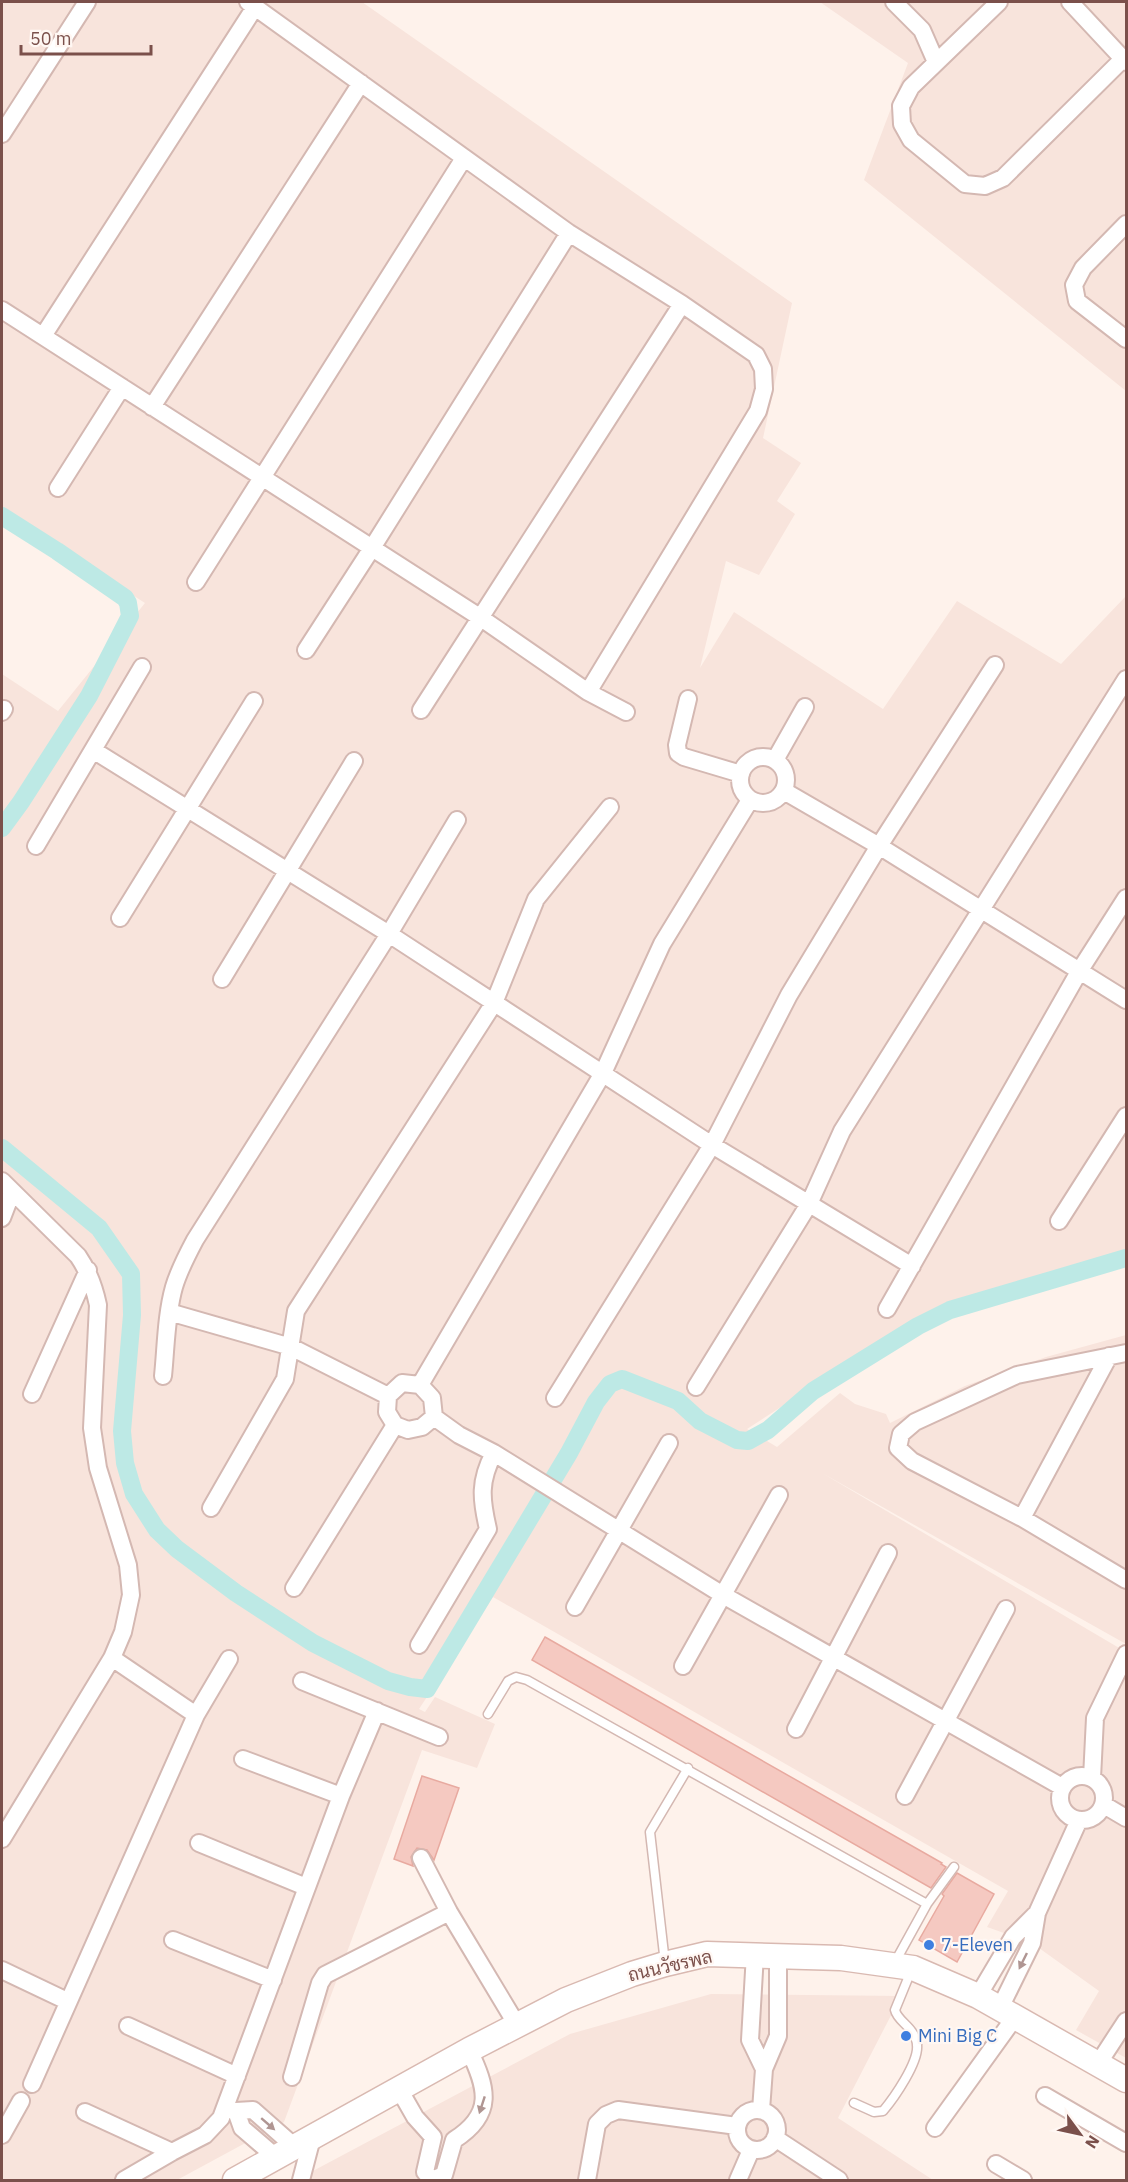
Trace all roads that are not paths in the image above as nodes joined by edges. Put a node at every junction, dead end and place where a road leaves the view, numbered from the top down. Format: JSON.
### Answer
{"nodes":[{"id":1,"x":87,"y":2,"type":"edge"},
{"id":2,"x":894,"y":2,"type":"edge"},
{"id":3,"x":999,"y":2,"type":"edge"},
{"id":4,"x":1070,"y":2,"type":"edge"},
{"id":5,"x":252,"y":4,"type":"edge"},
{"id":6,"x":1125,"y":60,"type":"edge"},
{"id":7,"x":936,"y":62,"type":"junction"},
{"id":8,"x":361,"y":83,"type":"junction"},
{"id":9,"x":2,"y":134,"type":"edge"},
{"id":10,"x":464,"y":158,"type":"junction"},
{"id":11,"x":1126,"y":224,"type":"edge"},
{"id":12,"x":569,"y":233,"type":"junction"},
{"id":13,"x":682,"y":304,"type":"junction"},
{"id":14,"x":2,"y":309,"type":"edge"},
{"id":15,"x":43,"y":336,"type":"junction"},
{"id":16,"x":1126,"y":339,"type":"edge"},
{"id":17,"x":122,"y":387,"type":"junction"},
{"id":18,"x":152,"y":407,"type":"junction"},
{"id":19,"x":263,"y":478,"type":"junction"},
{"id":20,"x":58,"y":488,"type":"dead end"},
{"id":21,"x":372,"y":548,"type":"junction"},
{"id":22,"x":196,"y":582,"type":"dead end"},
{"id":23,"x":481,"y":618,"type":"junction"},
{"id":24,"x":306,"y":650,"type":"dead end"},
{"id":25,"x":995,"y":665,"type":"dead end"},
{"id":26,"x":142,"y":667,"type":"dead end"},
{"id":27,"x":1126,"y":679,"type":"edge"},
{"id":28,"x":588,"y":692,"type":"junction"},
{"id":29,"x":687,"y":699,"type":"dead end"},
{"id":30,"x":254,"y":701,"type":"dead end"},
{"id":31,"x":805,"y":707,"type":"dead end"},
{"id":32,"x":421,"y":710,"type":"dead end"},
{"id":33,"x":626,"y":712,"type":"dead end"},
{"id":34,"x":93,"y":750,"type":"junction"},
{"id":35,"x":775,"y":760,"type":"junction"},
{"id":36,"x":354,"y":761,"type":"dead end"},
{"id":37,"x":741,"y":774,"type":"junction"},
{"id":38,"x":784,"y":791,"type":"junction"},
{"id":39,"x":750,"y":800,"type":"junction"},
{"id":40,"x":610,"y":807,"type":"dead end"},
{"id":41,"x":189,"y":809,"type":"junction"},
{"id":42,"x":457,"y":820,"type":"dead end"},
{"id":43,"x":36,"y":846,"type":"dead end"},
{"id":44,"x":879,"y":846,"type":"junction"},
{"id":45,"x":287,"y":872,"type":"junction"},
{"id":46,"x":1126,"y":898,"type":"edge"},
{"id":47,"x":982,"y":911,"type":"junction"},
{"id":48,"x":120,"y":918,"type":"dead end"},
{"id":49,"x":389,"y":934,"type":"junction"},
{"id":50,"x":1080,"y":970,"type":"junction"},
{"id":51,"x":222,"y":979,"type":"dead end"},
{"id":52,"x":1126,"y":1000,"type":"edge"},
{"id":53,"x":494,"y":1003,"type":"junction"},
{"id":54,"x":603,"y":1073,"type":"junction"},
{"id":55,"x":1126,"y":1116,"type":"edge"},
{"id":56,"x":712,"y":1145,"type":"junction"},
{"id":57,"x":7,"y":1187,"type":"edge"},
{"id":58,"x":809,"y":1204,"type":"junction"},
{"id":59,"x":2,"y":1218,"type":"edge"},
{"id":60,"x":1059,"y":1221,"type":"dead end"},
{"id":61,"x":912,"y":1266,"type":"junction"},
{"id":62,"x":88,"y":1270,"type":"junction"},
{"id":63,"x":887,"y":1309,"type":"dead end"},
{"id":64,"x":169,"y":1312,"type":"junction"},
{"id":65,"x":291,"y":1347,"type":"junction"},
{"id":66,"x":1126,"y":1353,"type":"edge"},
{"id":67,"x":1109,"y":1356,"type":"junction"},
{"id":68,"x":163,"y":1376,"type":"dead end"},
{"id":69,"x":420,"y":1385,"type":"junction"},
{"id":70,"x":696,"y":1387,"type":"dead end"},
{"id":71,"x":32,"y":1394,"type":"dead end"},
{"id":72,"x":388,"y":1396,"type":"junction"},
{"id":73,"x":555,"y":1398,"type":"dead end"},
{"id":74,"x":434,"y":1417,"type":"junction"},
{"id":75,"x":395,"y":1425,"type":"junction"},
{"id":76,"x":669,"y":1443,"type":"dead end"},
{"id":77,"x":494,"y":1454,"type":"junction"},
{"id":78,"x":780,"y":1495,"type":"dead end"},
{"id":79,"x":211,"y":1508,"type":"dead end"},
{"id":80,"x":1022,"y":1518,"type":"junction"},
{"id":81,"x":618,"y":1529,"type":"junction"},
{"id":82,"x":888,"y":1553,"type":"dead end"},
{"id":83,"x":1126,"y":1580,"type":"edge"},
{"id":84,"x":294,"y":1588,"type":"dead end"},
{"id":85,"x":723,"y":1595,"type":"junction"},
{"id":86,"x":575,"y":1607,"type":"dead end"},
{"id":87,"x":1006,"y":1609,"type":"dead end"},
{"id":88,"x":419,"y":1645,"type":"dead end"},
{"id":89,"x":1126,"y":1654,"type":"edge"},
{"id":90,"x":112,"y":1658,"type":"junction"},
{"id":91,"x":832,"y":1658,"type":"junction"},
{"id":92,"x":229,"y":1659,"type":"dead end"},
{"id":93,"x":683,"y":1666,"type":"dead end"},
{"id":94,"x":302,"y":1681,"type":"dead end"},
{"id":95,"x":377,"y":1711,"type":"junction"},
{"id":96,"x":488,"y":1714,"type":"dead end"},
{"id":97,"x":195,"y":1715,"type":"junction"},
{"id":98,"x":945,"y":1720,"type":"junction"},
{"id":99,"x":796,"y":1729,"type":"dead end"},
{"id":100,"x":439,"y":1737,"type":"dead end"},
{"id":101,"x":243,"y":1759,"type":"dead end"},
{"id":102,"x":688,"y":1768,"type":"junction"},
{"id":103,"x":1092,"y":1778,"type":"junction"},
{"id":104,"x":1062,"y":1786,"type":"junction"},
{"id":105,"x":341,"y":1796,"type":"junction"},
{"id":106,"x":905,"y":1796,"type":"dead end"},
{"id":107,"x":1104,"y":1805,"type":"junction"},
{"id":108,"x":1126,"y":1818,"type":"edge"},
{"id":109,"x":1079,"y":1820,"type":"junction"},
{"id":110,"x":2,"y":1839,"type":"edge"},
{"id":111,"x":199,"y":1843,"type":"dead end"},
{"id":112,"x":421,"y":1858,"type":"dead end"},
{"id":113,"x":954,"y":1867,"type":"dead end"},
{"id":114,"x":306,"y":1887,"type":"junction"},
{"id":115,"x":927,"y":1904,"type":"junction"},
{"id":116,"x":449,"y":1912,"type":"junction"},
{"id":117,"x":1036,"y":1912,"type":"junction"},
{"id":118,"x":173,"y":1940,"type":"dead end"},
{"id":119,"x":767,"y":1955,"type":"junction"},
{"id":120,"x":665,"y":1964,"type":"junction"},
{"id":121,"x":903,"y":1966,"type":"junction"},
{"id":122,"x":2,"y":1970,"type":"edge"},
{"id":123,"x":273,"y":1980,"type":"junction"},
{"id":124,"x":978,"y":1996,"type":"junction"},
{"id":125,"x":68,"y":2001,"type":"junction"},
{"id":126,"x":1008,"y":2012,"type":"junction"},
{"id":127,"x":1126,"y":2021,"type":"edge"},
{"id":128,"x":517,"y":2025,"type":"junction"},
{"id":129,"x":128,"y":2026,"type":"dead end"},
{"id":130,"x":469,"y":2050,"type":"junction"},
{"id":131,"x":1098,"y":2064,"type":"junction"},
{"id":132,"x":764,"y":2069,"type":"junction"},
{"id":133,"x":237,"y":2076,"type":"junction"},
{"id":134,"x":292,"y":2077,"type":"dead end"},
{"id":135,"x":1126,"y":2080,"type":"edge"},
{"id":136,"x":32,"y":2084,"type":"dead end"},
{"id":137,"x":399,"y":2089,"type":"junction"},
{"id":138,"x":1045,"y":2096,"type":"dead end"},
{"id":139,"x":21,"y":2101,"type":"dead end"},
{"id":140,"x":854,"y":2103,"type":"dead end"},
{"id":141,"x":232,"y":2108,"type":"junction"},
{"id":142,"x":761,"y":2110,"type":"junction"},
{"id":143,"x":85,"y":2112,"type":"dead end"},
{"id":144,"x":737,"y":2126,"type":"junction"},
{"id":145,"x":935,"y":2128,"type":"dead end"},
{"id":146,"x":2,"y":2135,"type":"edge"},
{"id":147,"x":433,"y":2137,"type":"junction"},
{"id":148,"x":775,"y":2138,"type":"junction"},
{"id":149,"x":454,"y":2140,"type":"junction"},
{"id":150,"x":1126,"y":2143,"type":"edge"},
{"id":151,"x":295,"y":2148,"type":"junction"},
{"id":152,"x":751,"y":2150,"type":"junction"},
{"id":153,"x":172,"y":2152,"type":"junction"},
{"id":154,"x":996,"y":2164,"type":"dead end"},
{"id":155,"x":432,"y":2180,"type":"edge"},
{"id":156,"x":124,"y":2181,"type":"edge"},
{"id":157,"x":235,"y":2181,"type":"edge"},
{"id":158,"x":301,"y":2181,"type":"edge"},
{"id":159,"x":587,"y":2181,"type":"edge"},
{"id":160,"x":738,"y":2181,"type":"edge"},
{"id":161,"x":839,"y":2181,"type":"edge"},
{"id":162,"x":1023,"y":2181,"type":"edge"}],
"edges":[{"from":1,"to":9,"type":"street"},
{"from":2,"to":7,"type":"street"},
{"from":3,"to":7,"type":"street"},
{"from":4,"to":6,"type":"street"},
{"from":5,"to":8,"type":"street"},
{"from":5,"to":15,"type":"street"},
{"from":6,"to":7,"type":"street"},
{"from":8,"to":10,"type":"street"},
{"from":8,"to":18,"type":"street"},
{"from":10,"to":12,"type":"street"},
{"from":10,"to":19,"type":"street"},
{"from":11,"to":16,"type":"street"},
{"from":12,"to":13,"type":"street"},
{"from":12,"to":21,"type":"street"},
{"from":13,"to":23,"type":"street"},
{"from":13,"to":28,"type":"street"},
{"from":14,"to":15,"type":"street"},
{"from":15,"to":17,"type":"street"},
{"from":17,"to":18,"type":"street"},
{"from":17,"to":20,"type":"street"},
{"from":18,"to":19,"type":"street"},
{"from":19,"to":21,"type":"street"},
{"from":19,"to":22,"type":"street"},
{"from":21,"to":23,"type":"street"},
{"from":21,"to":24,"type":"street"},
{"from":23,"to":28,"type":"street"},
{"from":23,"to":32,"type":"street"},
{"from":25,"to":44,"type":"street"},
{"from":26,"to":34,"type":"street"},
{"from":27,"to":47,"type":"street"},
{"from":28,"to":33,"type":"street"},
{"from":29,"to":37,"type":"street"},
{"from":30,"to":41,"type":"street"},
{"from":31,"to":35,"type":"street"},
{"from":34,"to":41,"type":"street"},
{"from":34,"to":43,"type":"street"},
{"from":35,"to":37,"type":"street"},
{"from":35,"to":38,"type":"street"},
{"from":36,"to":45,"type":"street"},
{"from":37,"to":39,"type":"street"},
{"from":38,"to":39,"type":"street"},
{"from":38,"to":44,"type":"street"},
{"from":39,"to":54,"type":"street"},
{"from":40,"to":53,"type":"street"},
{"from":41,"to":45,"type":"street"},
{"from":41,"to":48,"type":"street"},
{"from":42,"to":49,"type":"street"},
{"from":44,"to":47,"type":"street"},
{"from":44,"to":56,"type":"street"},
{"from":45,"to":49,"type":"street"},
{"from":45,"to":51,"type":"street"},
{"from":46,"to":50,"type":"street"},
{"from":47,"to":50,"type":"street"},
{"from":47,"to":58,"type":"street"},
{"from":49,"to":53,"type":"street"},
{"from":49,"to":64,"type":"street"},
{"from":50,"to":52,"type":"street"},
{"from":50,"to":61,"type":"street"},
{"from":53,"to":54,"type":"street"},
{"from":53,"to":65,"type":"street"},
{"from":54,"to":56,"type":"street"},
{"from":54,"to":69,"type":"street"},
{"from":55,"to":60,"type":"street"},
{"from":56,"to":58,"type":"street"},
{"from":56,"to":73,"type":"street"},
{"from":57,"to":59,"type":"street"},
{"from":57,"to":62,"type":"street"},
{"from":58,"to":61,"type":"street"},
{"from":58,"to":70,"type":"street"},
{"from":61,"to":63,"type":"street"},
{"from":62,"to":71,"type":"street"},
{"from":62,"to":90,"type":"street"},
{"from":64,"to":65,"type":"street"},
{"from":64,"to":68,"type":"street"},
{"from":65,"to":72,"type":"street"},
{"from":65,"to":79,"type":"street"},
{"from":66,"to":67,"type":"street"},
{"from":67,"to":80,"type":"street"},
{"from":67,"to":80,"type":"street"},
{"from":69,"to":72,"type":"street"},
{"from":69,"to":74,"type":"street"},
{"from":72,"to":75,"type":"street"},
{"from":74,"to":75,"type":"street"},
{"from":74,"to":77,"type":"street"},
{"from":75,"to":84,"type":"street"},
{"from":76,"to":81,"type":"street"},
{"from":77,"to":81,"type":"street"},
{"from":77,"to":88,"type":"street"},
{"from":78,"to":85,"type":"street"},
{"from":80,"to":83,"type":"street"},
{"from":81,"to":85,"type":"street"},
{"from":81,"to":86,"type":"street"},
{"from":82,"to":91,"type":"street"},
{"from":85,"to":91,"type":"street"},
{"from":85,"to":93,"type":"street"},
{"from":87,"to":98,"type":"street"},
{"from":89,"to":103,"type":"street"},
{"from":90,"to":97,"type":"street"},
{"from":90,"to":110,"type":"street"},
{"from":91,"to":98,"type":"street"},
{"from":91,"to":99,"type":"street"},
{"from":92,"to":97,"type":"street"},
{"from":94,"to":95,"type":"street"},
{"from":95,"to":100,"type":"street"},
{"from":95,"to":105,"type":"street"},
{"from":96,"to":102,"type":"lane"},
{"from":97,"to":125,"type":"street"},
{"from":98,"to":104,"type":"street"},
{"from":98,"to":106,"type":"street"},
{"from":101,"to":105,"type":"street"},
{"from":102,"to":115,"type":"lane"},
{"from":102,"to":120,"type":"lane"},
{"from":103,"to":104,"type":"street"},
{"from":103,"to":107,"type":"street"},
{"from":104,"to":109,"type":"street"},
{"from":105,"to":114,"type":"street"},
{"from":107,"to":108,"type":"street"},
{"from":107,"to":109,"type":"street"},
{"from":109,"to":117,"type":"street"},
{"from":111,"to":114,"type":"street"},
{"from":112,"to":116,"type":"street"},
{"from":113,"to":115,"type":"lane"},
{"from":114,"to":123,"type":"street"},
{"from":115,"to":121,"type":"lane"},
{"from":116,"to":128,"type":"street"},
{"from":116,"to":134,"type":"street"},
{"from":117,"to":124,"type":"street"},
{"from":117,"to":126,"type":"street","one_way":true},
{"from":118,"to":123,"type":"street"},
{"from":119,"to":120,"type":"street","name":"ถนนวัชรพล"},
{"from":119,"to":121,"type":"street","name":"ถนนวัชรพล"},
{"from":119,"to":132,"type":"street"},
{"from":119,"to":132,"type":"street"},
{"from":120,"to":128,"type":"street","name":"ถนนวัชรพล"},
{"from":121,"to":124,"type":"street","name":"ถนนวัชรพล"},
{"from":121,"to":140,"type":"lane"},
{"from":122,"to":125,"type":"street"},
{"from":123,"to":133,"type":"street"},
{"from":124,"to":126,"type":"street","name":"ถนนวัชรพล"},
{"from":125,"to":136,"type":"street"},
{"from":126,"to":131,"type":"street","name":"ถนนวัชรพล"},
{"from":126,"to":145,"type":"street"},
{"from":127,"to":131,"type":"street"},
{"from":128,"to":130,"type":"street","name":"ถนนวัชรพล"},
{"from":129,"to":133,"type":"street"},
{"from":130,"to":137,"type":"street","name":"ถนนวัชรพล"},
{"from":130,"to":149,"type":"street","one_way":true},
{"from":131,"to":135,"type":"street","name":"ถนนวัชรพล"},
{"from":132,"to":142,"type":"street"},
{"from":133,"to":141,"type":"street"},
{"from":137,"to":147,"type":"street"},
{"from":137,"to":151,"type":"street","name":"ถนนวัชรพล"},
{"from":138,"to":150,"type":"street"},
{"from":139,"to":146,"type":"street"},
{"from":141,"to":151,"type":"street"},
{"from":141,"to":153,"type":"street"},
{"from":142,"to":144,"type":"street"},
{"from":142,"to":148,"type":"street"},
{"from":143,"to":153,"type":"street"},
{"from":144,"to":152,"type":"street"},
{"from":144,"to":159,"type":"street"},
{"from":147,"to":149,"type":"street"},
{"from":147,"to":155,"type":"street"},
{"from":148,"to":152,"type":"street"},
{"from":148,"to":161,"type":"street"},
{"from":149,"to":155,"type":"street"},
{"from":151,"to":157,"type":"street","name":"ถนนวัชรพล"},
{"from":151,"to":158,"type":"street"},
{"from":152,"to":160,"type":"street"},
{"from":153,"to":156,"type":"street"},
{"from":154,"to":162,"type":"street"}]}
